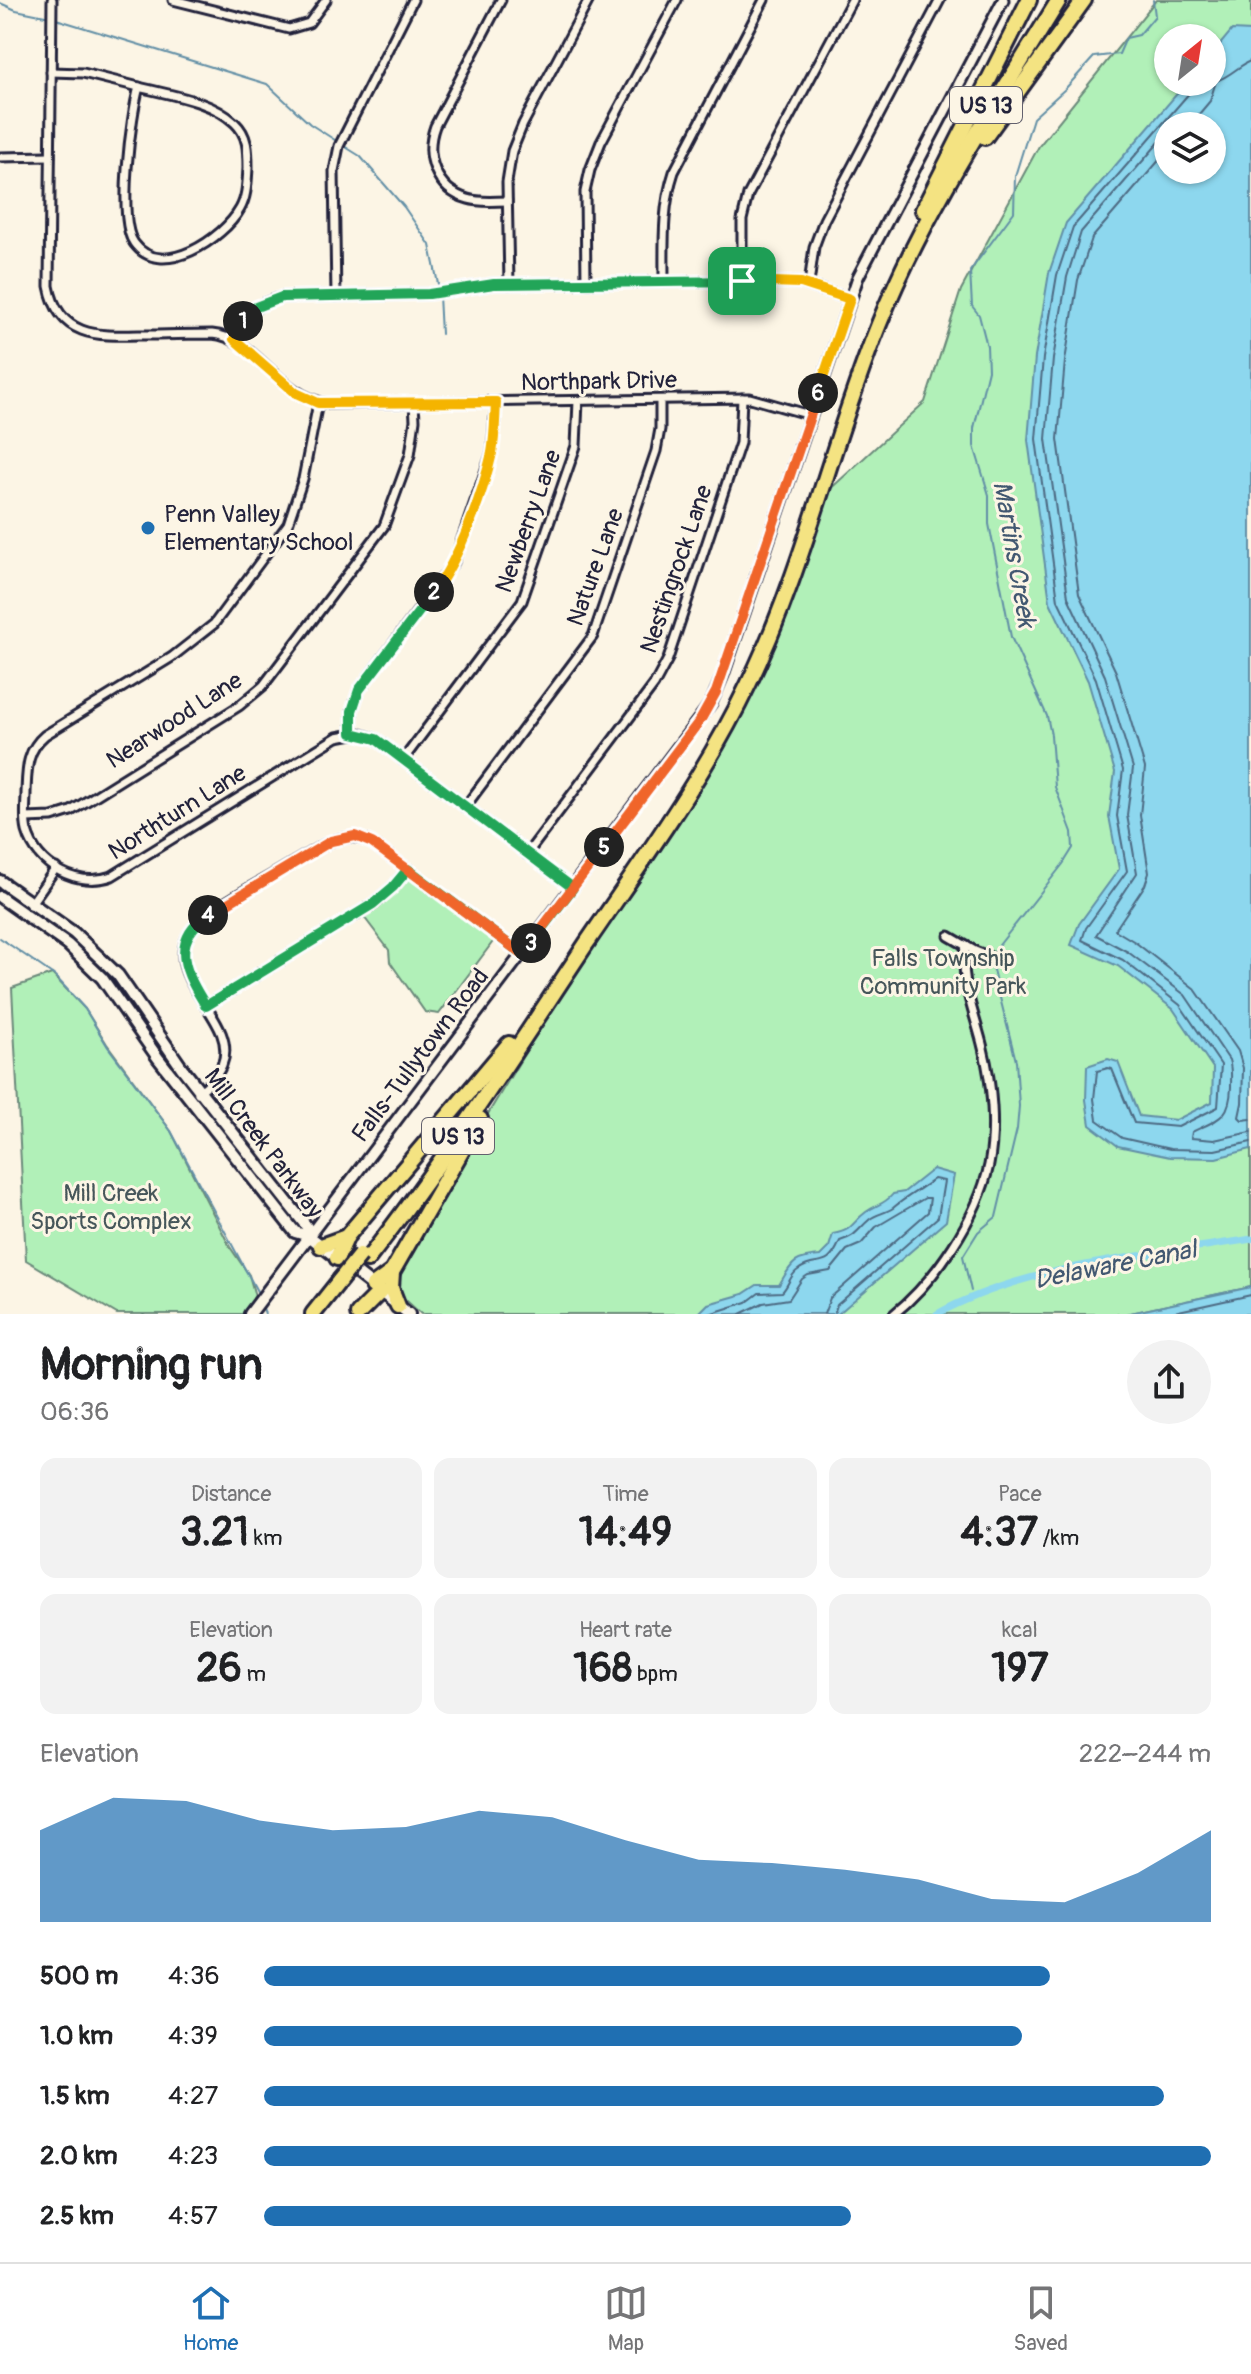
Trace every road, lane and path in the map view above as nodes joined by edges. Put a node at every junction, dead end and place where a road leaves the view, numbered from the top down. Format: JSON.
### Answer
{"nodes":[{"id":1,"x":52,"y":0,"type":"edge"},
{"id":2,"x":173,"y":0,"type":"edge"},
{"id":3,"x":326,"y":0,"type":"edge"},
{"id":4,"x":413,"y":0,"type":"edge"},
{"id":5,"x":501,"y":0,"type":"edge"},
{"id":6,"x":589,"y":0,"type":"edge"},
{"id":7,"x":677,"y":0,"type":"edge"},
{"id":8,"x":764,"y":0,"type":"edge"},
{"id":9,"x":852,"y":0,"type":"edge"},
{"id":10,"x":940,"y":0,"type":"edge"},
{"id":11,"x":1003,"y":0,"type":"edge"},
{"id":12,"x":1029,"y":0,"type":"edge"},
{"id":13,"x":1049,"y":0,"type":"edge"},
{"id":14,"x":1059,"y":0,"type":"edge"},
{"id":15,"x":1084,"y":0,"type":"edge"},
{"id":16,"x":51,"y":72,"type":"junction"},
{"id":17,"x":139,"y":87,"type":"junction"},
{"id":18,"x":50,"y":156,"type":"junction"},
{"id":19,"x":0,"y":157,"type":"edge"},
{"id":20,"x":956,"y":170,"type":"junction"},
{"id":21,"x":507,"y":201,"type":"junction"},
{"id":22,"x":923,"y":210,"type":"junction"},
{"id":23,"x":742,"y":281,"type":"junction"},
{"id":24,"x":664,"y":282,"type":"junction"},
{"id":25,"x":586,"y":283,"type":"junction"},
{"id":26,"x":509,"y":284,"type":"junction"},
{"id":27,"x":809,"y":284,"type":"junction"},
{"id":28,"x":336,"y":296,"type":"junction"},
{"id":29,"x":850,"y":299,"type":"junction"},
{"id":30,"x":234,"y":339,"type":"junction"},
{"id":31,"x":742,"y":398,"type":"junction"},
{"id":32,"x":660,"y":400,"type":"junction"},
{"id":33,"x":578,"y":401,"type":"junction"},
{"id":34,"x":496,"y":402,"type":"junction"},
{"id":35,"x":318,"y":403,"type":"junction"},
{"id":36,"x":414,"y":403,"type":"junction"},
{"id":37,"x":810,"y":415,"type":"junction"},
{"id":38,"x":352,"y":733,"type":"junction"},
{"id":39,"x":403,"y":760,"type":"junction"},
{"id":40,"x":465,"y":807,"type":"junction"},
{"id":41,"x":26,"y":818,"type":"junction"},
{"id":42,"x":527,"y":854,"type":"junction"},
{"id":43,"x":56,"y":868,"type":"junction"},
{"id":44,"x":408,"y":869,"type":"junction"},
{"id":45,"x":0,"y":881,"type":"edge"},
{"id":46,"x":573,"y":888,"type":"junction"},
{"id":47,"x":0,"y":897,"type":"edge"},
{"id":48,"x":31,"y":903,"type":"junction"},
{"id":49,"x":24,"y":913,"type":"junction"},
{"id":50,"x":949,"y":936,"type":"dead end"},
{"id":51,"x":966,"y":946,"type":"junction"},
{"id":52,"x":522,"y":954,"type":"junction"},
{"id":53,"x":1001,"y":961,"type":"dead end"},
{"id":54,"x":206,"y":1006,"type":"junction"},
{"id":55,"x":544,"y":1007,"type":"junction"},
{"id":56,"x":509,"y":1044,"type":"junction"},
{"id":57,"x":200,"y":1091,"type":"junction"},
{"id":58,"x":190,"y":1100,"type":"junction"},
{"id":59,"x":347,"y":1236,"type":"junction"},
{"id":60,"x":315,"y":1241,"type":"junction"},
{"id":61,"x":337,"y":1258,"type":"junction"},
{"id":62,"x":363,"y":1258,"type":"junction"},
{"id":63,"x":392,"y":1272,"type":"junction"},
{"id":64,"x":343,"y":1283,"type":"junction"},
{"id":65,"x":377,"y":1289,"type":"junction"},
{"id":66,"x":403,"y":1310,"type":"edge"},
{"id":67,"x":250,"y":1314,"type":"edge"},
{"id":68,"x":313,"y":1314,"type":"edge"},
{"id":69,"x":325,"y":1314,"type":"edge"},
{"id":70,"x":358,"y":1314,"type":"edge"},
{"id":71,"x":894,"y":1314,"type":"edge"}],
"edges":[{"from":1,"to":16,"type":"street"},
{"from":2,"to":3,"type":"street"},
{"from":4,"to":28,"type":"street"},
{"from":5,"to":21,"type":"street"},
{"from":6,"to":21,"type":"street"},
{"from":7,"to":25,"type":"street"},
{"from":8,"to":24,"type":"street"},
{"from":9,"to":23,"type":"street"},
{"from":10,"to":27,"type":"street"},
{"from":11,"to":29,"type":"street","name":"Falls-Tullytown Road"},
{"from":12,"to":22,"type":"highway"},
{"from":13,"to":22,"type":"highway","number":"US 13"},
{"from":14,"to":20,"type":"highway","number":"US 13"},
{"from":15,"to":20,"type":"highway"},
{"from":16,"to":17,"type":"street"},
{"from":16,"to":18,"type":"street"},
{"from":17,"to":17,"type":"street"},
{"from":18,"to":19,"type":"street"},
{"from":18,"to":30,"type":"street"},
{"from":20,"to":55,"type":"highway","number":"US 13"},
{"from":21,"to":26,"type":"street"},
{"from":22,"to":56,"type":"highway","number":"US 13"},
{"from":23,"to":24,"type":"street"},
{"from":23,"to":27,"type":"street"},
{"from":24,"to":25,"type":"street"},
{"from":25,"to":26,"type":"street"},
{"from":26,"to":28,"type":"street"},
{"from":27,"to":29,"type":"street"},
{"from":28,"to":30,"type":"street"},
{"from":29,"to":37,"type":"street","name":"Falls-Tullytown Road"},
{"from":30,"to":35,"type":"street"},
{"from":31,"to":32,"type":"street","name":"Northpark Drive"},
{"from":31,"to":37,"type":"street","name":"Northpark Drive"},
{"from":31,"to":42,"type":"street","name":"Nestingrock Lane"},
{"from":32,"to":33,"type":"street","name":"Northpark Drive"},
{"from":32,"to":40,"type":"street","name":"Nature Lane"},
{"from":33,"to":34,"type":"street","name":"Northpark Drive"},
{"from":33,"to":39,"type":"street","name":"Newberry Lane"},
{"from":34,"to":36,"type":"street","name":"Northpark Drive"},
{"from":34,"to":38,"type":"street"},
{"from":35,"to":36,"type":"street","name":"Northpark Drive"},
{"from":35,"to":41,"type":"street"},
{"from":36,"to":41,"type":"street","name":"Nearwood Lane"},
{"from":37,"to":46,"type":"street","name":"Falls-Tullytown Road"},
{"from":38,"to":39,"type":"street"},
{"from":38,"to":43,"type":"street","name":"Northturn Lane"},
{"from":39,"to":40,"type":"street"},
{"from":40,"to":42,"type":"street"},
{"from":41,"to":43,"type":"street"},
{"from":42,"to":46,"type":"street"},
{"from":43,"to":48,"type":"street"},
{"from":44,"to":52,"type":"street"},
{"from":44,"to":54,"type":"street"},
{"from":44,"to":54,"type":"street"},
{"from":45,"to":48,"type":"main road","name":"Mill Creek Parkway"},
{"from":46,"to":52,"type":"street","name":"Falls-Tullytown Road"},
{"from":47,"to":49,"type":"main road","name":"Mill Creek Parkway"},
{"from":48,"to":49,"type":"street"},
{"from":48,"to":57,"type":"main road","name":"Mill Creek Parkway"},
{"from":49,"to":58,"type":"main road","name":"Mill Creek Parkway"},
{"from":50,"to":51,"type":"street"},
{"from":51,"to":53,"type":"street"},
{"from":51,"to":71,"type":"street"},
{"from":52,"to":60,"type":"street","name":"Falls-Tullytown Road"},
{"from":54,"to":57,"type":"street"},
{"from":55,"to":62,"type":"highway","number":"US 13"},
{"from":55,"to":63,"type":"highway"},
{"from":56,"to":59,"type":"highway"},
{"from":56,"to":62,"type":"highway","number":"US 13"},
{"from":57,"to":58,"type":"street"},
{"from":57,"to":60,"type":"main road","name":"Mill Creek Parkway"},
{"from":58,"to":60,"type":"main road","name":"Mill Creek Parkway"},
{"from":59,"to":60,"type":"highway"},
{"from":59,"to":61,"type":"highway"},
{"from":60,"to":61,"type":"main road"},
{"from":60,"to":67,"type":"main road"},
{"from":61,"to":65,"type":"main road"},
{"from":62,"to":64,"type":"highway","number":"US 13"},
{"from":63,"to":65,"type":"highway"},
{"from":63,"to":66,"type":"highway"},
{"from":64,"to":68,"type":"highway","number":"US 13"},
{"from":64,"to":69,"type":"highway","number":"US 13"},
{"from":65,"to":66,"type":"main road"},
{"from":65,"to":70,"type":"highway"}]}
